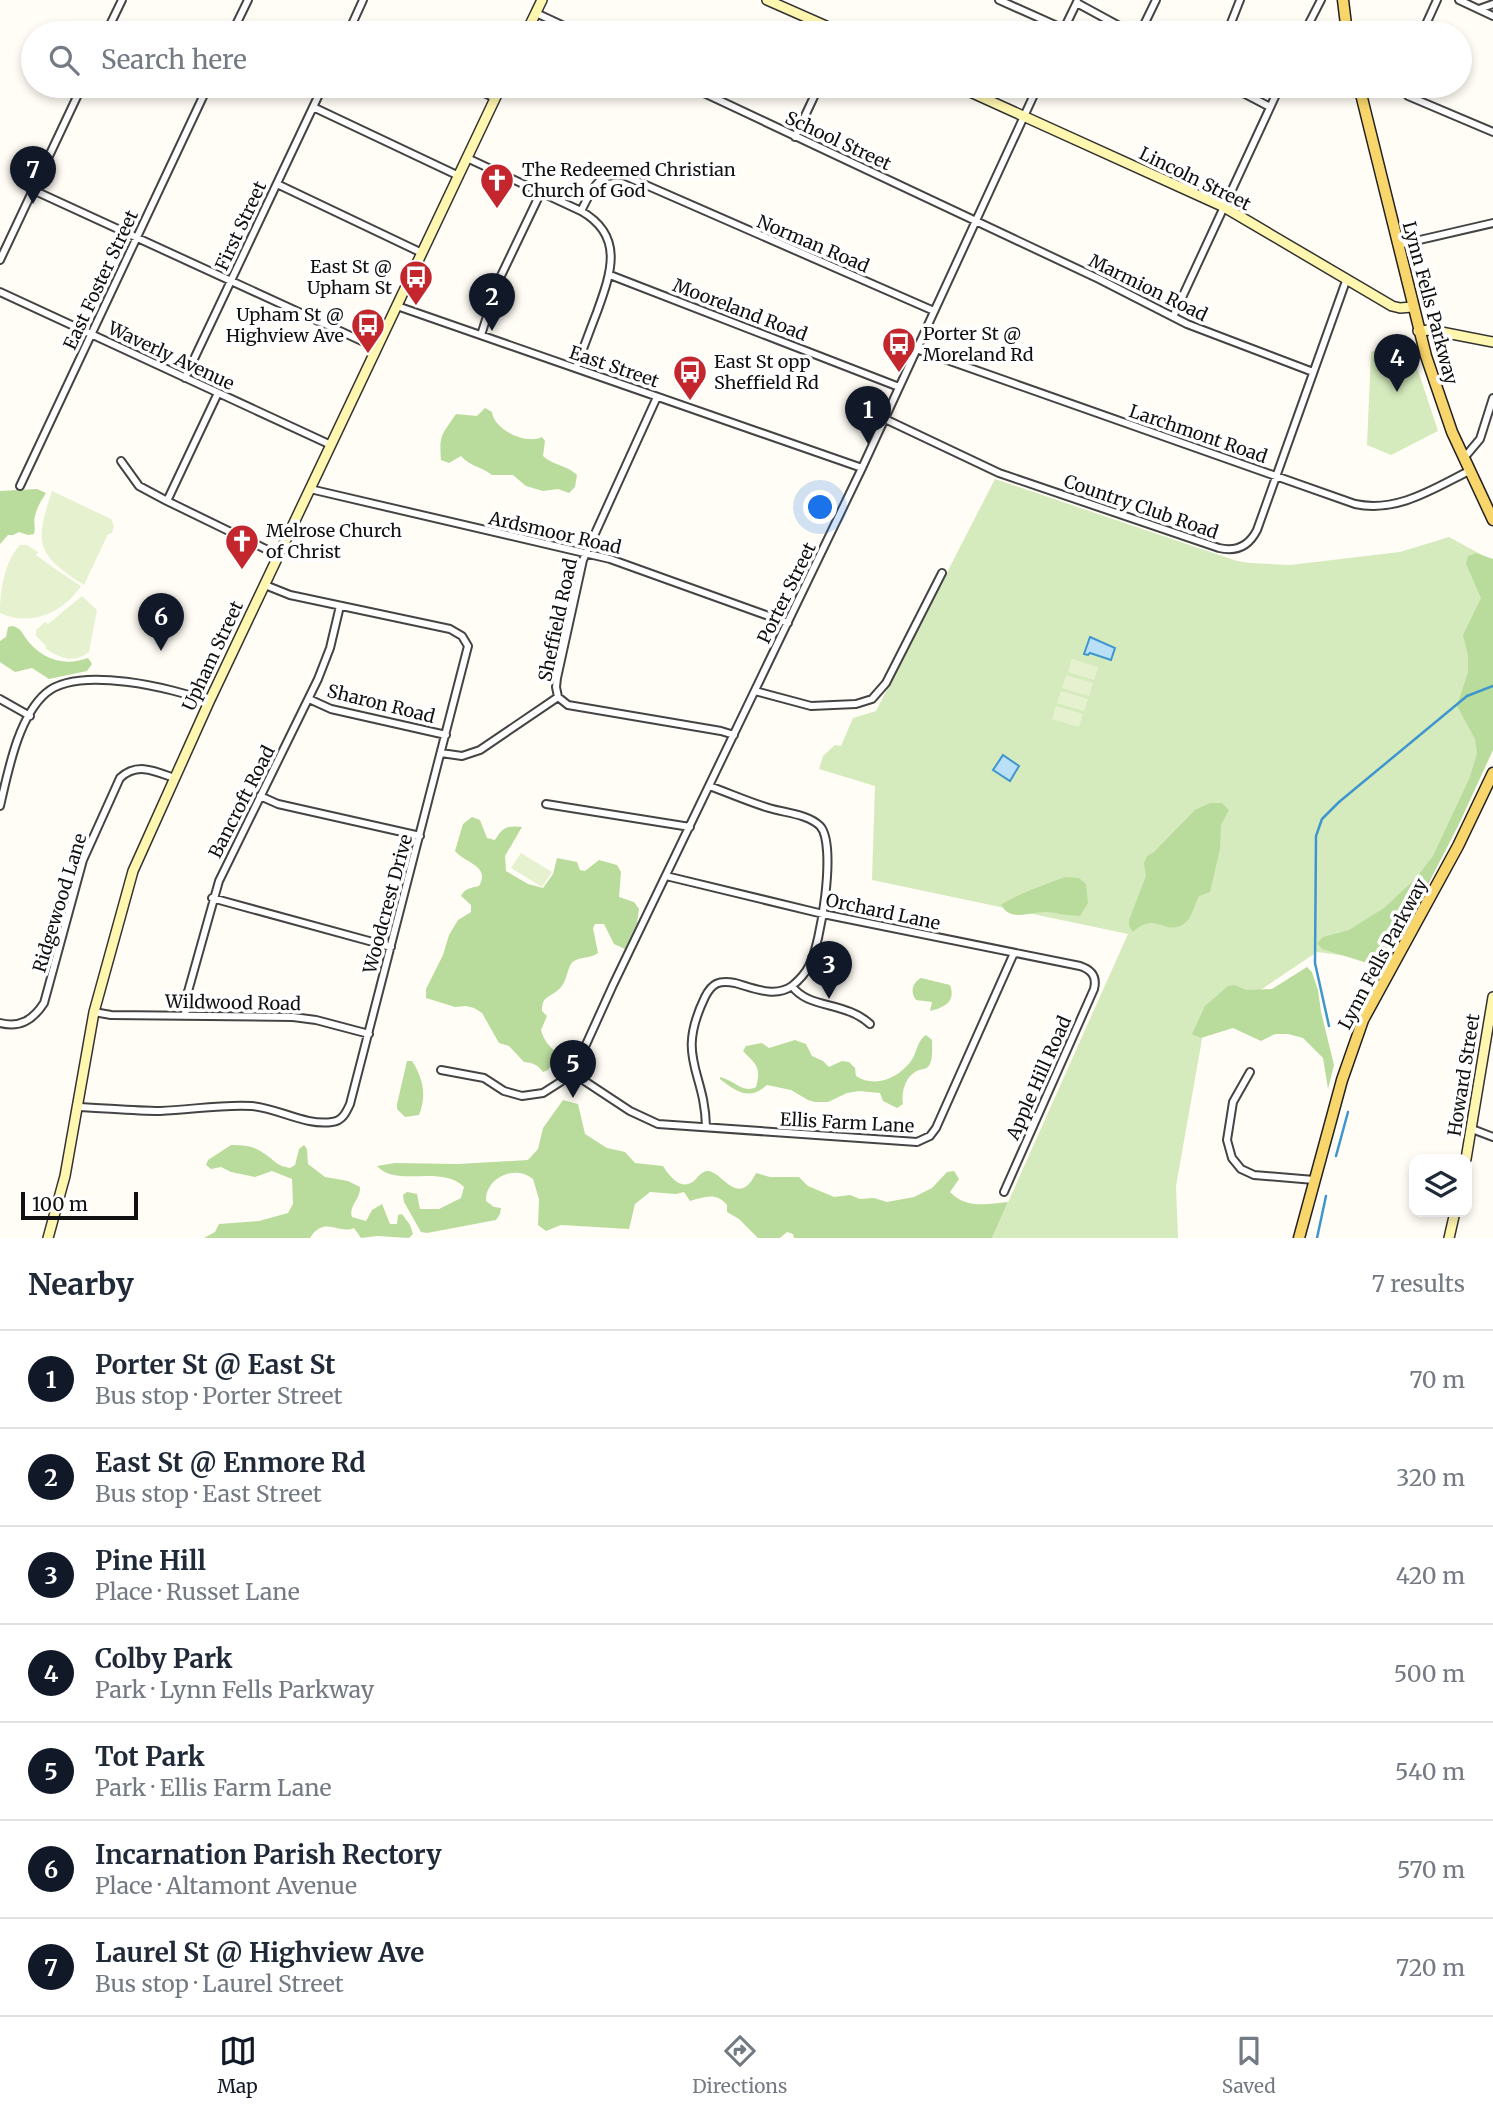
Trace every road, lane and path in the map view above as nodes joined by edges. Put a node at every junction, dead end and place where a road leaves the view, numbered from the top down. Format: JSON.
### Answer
{"nodes":[{"id":1,"x":122,"y":0,"type":"edge"},
{"id":2,"x":248,"y":0,"type":"edge"},
{"id":3,"x":363,"y":0,"type":"edge"},
{"id":4,"x":542,"y":0,"type":"edge"},
{"id":5,"x":767,"y":0,"type":"edge"},
{"id":6,"x":999,"y":0,"type":"edge"},
{"id":7,"x":1156,"y":0,"type":"edge"},
{"id":8,"x":1240,"y":0,"type":"edge"},
{"id":9,"x":1321,"y":0,"type":"edge"},
{"id":10,"x":1343,"y":0,"type":"edge"},
{"id":11,"x":1437,"y":0,"type":"edge"},
{"id":12,"x":1459,"y":0,"type":"edge"},
{"id":13,"x":1077,"y":2,"type":"edge"},
{"id":14,"x":1493,"y":4,"type":"edge"},
{"id":15,"x":1479,"y":9,"type":"junction"},
{"id":16,"x":536,"y":13,"type":"junction"},
{"id":17,"x":1493,"y":16,"type":"edge"},
{"id":18,"x":112,"y":21,"type":"edge"},
{"id":19,"x":238,"y":21,"type":"edge"},
{"id":20,"x":354,"y":21,"type":"edge"},
{"id":21,"x":532,"y":21,"type":"edge"},
{"id":22,"x":553,"y":21,"type":"edge"},
{"id":23,"x":815,"y":21,"type":"edge"},
{"id":24,"x":1042,"y":21,"type":"edge"},
{"id":25,"x":1068,"y":21,"type":"edge"},
{"id":26,"x":1111,"y":21,"type":"edge"},
{"id":27,"x":1146,"y":21,"type":"edge"},
{"id":28,"x":1232,"y":21,"type":"edge"},
{"id":29,"x":1310,"y":21,"type":"edge"},
{"id":30,"x":1346,"y":21,"type":"edge"},
{"id":31,"x":1427,"y":21,"type":"edge"},
{"id":32,"x":76,"y":98,"type":"edge"},
{"id":33,"x":202,"y":98,"type":"edge"},
{"id":34,"x":317,"y":98,"type":"edge"},
{"id":35,"x":495,"y":98,"type":"edge"},
{"id":36,"x":714,"y":98,"type":"edge"},
{"id":37,"x":813,"y":98,"type":"edge"},
{"id":38,"x":983,"y":98,"type":"edge"},
{"id":39,"x":1032,"y":98,"type":"edge"},
{"id":40,"x":1253,"y":98,"type":"edge"},
{"id":41,"x":1274,"y":98,"type":"edge"},
{"id":42,"x":1362,"y":98,"type":"edge"},
{"id":43,"x":1413,"y":98,"type":"edge"},
{"id":44,"x":313,"y":107,"type":"junction"},
{"id":45,"x":1270,"y":107,"type":"junction"},
{"id":46,"x":1023,"y":116,"type":"junction"},
{"id":47,"x":1493,"y":132,"type":"edge"},
{"id":48,"x":795,"y":136,"type":"junction"},
{"id":49,"x":467,"y":158,"type":"junction"},
{"id":50,"x":459,"y":176,"type":"junction"},
{"id":51,"x":277,"y":184,"type":"junction"},
{"id":52,"x":33,"y":190,"type":"junction"},
{"id":53,"x":541,"y":192,"type":"junction"},
{"id":54,"x":1224,"y":207,"type":"junction"},
{"id":55,"x":580,"y":211,"type":"junction"},
{"id":56,"x":975,"y":220,"type":"junction"},
{"id":57,"x":1493,"y":223,"type":"edge"},
{"id":58,"x":136,"y":238,"type":"junction"},
{"id":59,"x":1398,"y":245,"type":"junction"},
{"id":60,"x":422,"y":253,"type":"junction"},
{"id":61,"x":0,"y":260,"type":"edge"},
{"id":62,"x":610,"y":275,"type":"junction"},
{"id":63,"x":1346,"y":281,"type":"junction"},
{"id":64,"x":230,"y":282,"type":"junction"},
{"id":65,"x":0,"y":292,"type":"edge"},
{"id":66,"x":397,"y":306,"type":"junction"},
{"id":67,"x":1412,"y":307,"type":"junction"},
{"id":68,"x":934,"y":311,"type":"junction"},
{"id":69,"x":1173,"y":317,"type":"junction"},
{"id":70,"x":1418,"y":331,"type":"junction"},
{"id":71,"x":91,"y":335,"type":"junction"},
{"id":72,"x":481,"y":335,"type":"junction"},
{"id":73,"x":1493,"y":342,"type":"edge"},
{"id":74,"x":377,"y":348,"type":"junction"},
{"id":75,"x":916,"y":349,"type":"junction"},
{"id":76,"x":576,"y":368,"type":"junction"},
{"id":77,"x":1313,"y":372,"type":"junction"},
{"id":78,"x":185,"y":378,"type":"junction"},
{"id":79,"x":899,"y":387,"type":"junction"},
{"id":80,"x":218,"y":393,"type":"junction"},
{"id":81,"x":657,"y":397,"type":"junction"},
{"id":82,"x":1493,"y":398,"type":"edge"},
{"id":83,"x":885,"y":419,"type":"junction"},
{"id":84,"x":331,"y":445,"type":"junction"},
{"id":85,"x":1463,"y":458,"type":"junction"},
{"id":86,"x":121,"y":461,"type":"dead end"},
{"id":87,"x":862,"y":468,"type":"junction"},
{"id":88,"x":1469,"y":471,"type":"junction"},
{"id":89,"x":1276,"y":477,"type":"junction"},
{"id":90,"x":20,"y":486,"type":"dead end"},
{"id":91,"x":310,"y":489,"type":"junction"},
{"id":92,"x":167,"y":501,"type":"junction"},
{"id":93,"x":1493,"y":520,"type":"edge"},
{"id":94,"x":586,"y":554,"type":"junction"},
{"id":95,"x":278,"y":555,"type":"junction"},
{"id":96,"x":942,"y":573,"type":"dead end"},
{"id":97,"x":265,"y":585,"type":"junction"},
{"id":98,"x":340,"y":606,"type":"junction"},
{"id":99,"x":788,"y":623,"type":"junction"},
{"id":100,"x":755,"y":691,"type":"junction"},
{"id":101,"x":558,"y":697,"type":"junction"},
{"id":102,"x":0,"y":699,"type":"edge"},
{"id":103,"x":309,"y":699,"type":"junction"},
{"id":104,"x":209,"y":702,"type":"junction"},
{"id":105,"x":30,"y":716,"type":"junction"},
{"id":106,"x":446,"y":735,"type":"junction"},
{"id":107,"x":734,"y":735,"type":"junction"},
{"id":108,"x":441,"y":754,"type":"junction"},
{"id":109,"x":1493,"y":773,"type":"edge"},
{"id":110,"x":174,"y":778,"type":"junction"},
{"id":111,"x":709,"y":786,"type":"junction"},
{"id":112,"x":260,"y":796,"type":"junction"},
{"id":113,"x":546,"y":804,"type":"dead end"},
{"id":114,"x":0,"y":806,"type":"edge"},
{"id":115,"x":690,"y":827,"type":"junction"},
{"id":116,"x":420,"y":836,"type":"junction"},
{"id":117,"x":666,"y":876,"type":"junction"},
{"id":118,"x":212,"y":898,"type":"junction"},
{"id":119,"x":824,"y":914,"type":"junction"},
{"id":120,"x":391,"y":947,"type":"junction"},
{"id":121,"x":1014,"y":953,"type":"junction"},
{"id":122,"x":1093,"y":974,"type":"joint"},
{"id":123,"x":792,"y":986,"type":"junction"},
{"id":124,"x":1493,"y":997,"type":"edge"},
{"id":125,"x":94,"y":1012,"type":"junction"},
{"id":126,"x":185,"y":1016,"type":"junction"},
{"id":127,"x":0,"y":1023,"type":"edge"},
{"id":128,"x":870,"y":1024,"type":"dead end"},
{"id":129,"x":369,"y":1034,"type":"junction"},
{"id":130,"x":441,"y":1070,"type":"dead end"},
{"id":131,"x":576,"y":1072,"type":"junction"},
{"id":132,"x":1250,"y":1072,"type":"dead end"},
{"id":133,"x":78,"y":1107,"type":"junction"},
{"id":134,"x":706,"y":1127,"type":"junction"},
{"id":135,"x":1472,"y":1129,"type":"junction"},
{"id":136,"x":1493,"y":1137,"type":"edge"},
{"id":137,"x":1466,"y":1154,"type":"edge"},
{"id":138,"x":1314,"y":1180,"type":"junction"},
{"id":139,"x":1004,"y":1192,"type":"dead end"},
{"id":140,"x":1454,"y":1217,"type":"edge"},
{"id":141,"x":48,"y":1238,"type":"edge"},
{"id":142,"x":1298,"y":1238,"type":"edge"},
{"id":143,"x":1449,"y":1238,"type":"edge"}],
"edges":[{"from":1,"to":18,"type":"street"},
{"from":2,"to":19,"type":"street"},
{"from":3,"to":20,"type":"street"},
{"from":4,"to":16,"type":"main road"},
{"from":5,"to":23,"type":"main road"},
{"from":6,"to":24,"type":"street"},
{"from":7,"to":27,"type":"street"},
{"from":8,"to":28,"type":"street"},
{"from":9,"to":29,"type":"street"},
{"from":10,"to":30,"type":"main road"},
{"from":11,"to":31,"type":"street"},
{"from":12,"to":15,"type":"street"},
{"from":13,"to":25,"type":"street"},
{"from":13,"to":26,"type":"street"},
{"from":14,"to":15,"type":"street"},
{"from":15,"to":17,"type":"street"},
{"from":16,"to":21,"type":"main road"},
{"from":16,"to":22,"type":"street"},
{"from":32,"to":52,"type":"street"},
{"from":33,"to":58,"type":"street","name":"East Foster Street"},
{"from":34,"to":44,"type":"street","name":"First Street"},
{"from":35,"to":49,"type":"main road","name":"Upham Street"},
{"from":36,"to":48,"type":"street","name":"School Street"},
{"from":37,"to":48,"type":"street"},
{"from":38,"to":46,"type":"main road","name":"Lincoln Street"},
{"from":39,"to":46,"type":"street","name":"Porter Street"},
{"from":40,"to":45,"type":"street"},
{"from":41,"to":45,"type":"street"},
{"from":42,"to":59,"type":"main road","name":"Lynn Fells Parkway"},
{"from":43,"to":47,"type":"street"},
{"from":44,"to":50,"type":"street"},
{"from":44,"to":51,"type":"street","name":"First Street"},
{"from":45,"to":54,"type":"street"},
{"from":46,"to":54,"type":"main road","name":"Lincoln Street"},
{"from":46,"to":56,"type":"street","name":"Porter Street"},
{"from":48,"to":56,"type":"street","name":"School Street"},
{"from":49,"to":50,"type":"main road","name":"Upham Street"},
{"from":49,"to":53,"type":"street"},
{"from":50,"to":60,"type":"main road","name":"Upham Street"},
{"from":51,"to":60,"type":"street"},
{"from":51,"to":64,"type":"street","name":"First Street"},
{"from":52,"to":58,"type":"street"},
{"from":52,"to":61,"type":"street"},
{"from":53,"to":55,"type":"street"},
{"from":53,"to":72,"type":"street"},
{"from":54,"to":63,"type":"main road","name":"Lincoln Street"},
{"from":54,"to":69,"type":"street"},
{"from":55,"to":62,"type":"street"},
{"from":55,"to":68,"type":"street","name":"Norman Road"},
{"from":56,"to":68,"type":"street","name":"Porter Street"},
{"from":56,"to":69,"type":"street","name":"Marmion Road"},
{"from":57,"to":59,"type":"street"},
{"from":58,"to":64,"type":"street"},
{"from":58,"to":71,"type":"street","name":"East Foster Street"},
{"from":59,"to":67,"type":"main road","name":"Lynn Fells Parkway"},
{"from":60,"to":66,"type":"main road","name":"Upham Street"},
{"from":62,"to":76,"type":"street"},
{"from":62,"to":79,"type":"street","name":"Mooreland Road"},
{"from":63,"to":67,"type":"main road","name":"Lincoln Street"},
{"from":63,"to":77,"type":"street","name":"Country Club Road"},
{"from":64,"to":74,"type":"street"},
{"from":64,"to":78,"type":"street","name":"First Street"},
{"from":65,"to":71,"type":"street","name":"Waverly Avenue"},
{"from":66,"to":72,"type":"street","name":"East Street"},
{"from":66,"to":74,"type":"main road","name":"Upham Street"},
{"from":67,"to":70,"type":"main road","name":"Lynn Fells Parkway"},
{"from":68,"to":75,"type":"street","name":"Porter Street"},
{"from":69,"to":77,"type":"street","name":"Marmion Road"},
{"from":70,"to":73,"type":"main road"},
{"from":70,"to":85,"type":"main road","name":"Lynn Fells Parkway"},
{"from":71,"to":78,"type":"street","name":"Waverly Avenue"},
{"from":71,"to":90,"type":"street","name":"East Foster Street"},
{"from":72,"to":76,"type":"street","name":"East Street"},
{"from":74,"to":84,"type":"main road","name":"Upham Street"},
{"from":75,"to":79,"type":"street","name":"Porter Street"},
{"from":75,"to":89,"type":"street","name":"Larchmont Road"},
{"from":76,"to":81,"type":"street","name":"East Street"},
{"from":77,"to":89,"type":"street","name":"Country Club Road"},
{"from":78,"to":80,"type":"street","name":"Waverly Avenue"},
{"from":79,"to":83,"type":"street","name":"Porter Street"},
{"from":80,"to":84,"type":"street","name":"Waverly Avenue"},
{"from":80,"to":92,"type":"street"},
{"from":81,"to":87,"type":"street","name":"East Street"},
{"from":81,"to":94,"type":"street","name":"Sheffield Road"},
{"from":82,"to":85,"type":"street"},
{"from":83,"to":87,"type":"street","name":"Porter Street"},
{"from":83,"to":89,"type":"street","name":"Country Club Road"},
{"from":84,"to":91,"type":"main road","name":"Upham Street"},
{"from":85,"to":88,"type":"main road","name":"Lynn Fells Parkway"},
{"from":86,"to":92,"type":"street"},
{"from":87,"to":99,"type":"street","name":"Porter Street"},
{"from":88,"to":89,"type":"street","name":"Larchmont Road"},
{"from":88,"to":93,"type":"main road","name":"Lynn Fells Parkway"},
{"from":91,"to":94,"type":"street","name":"Ardsmoor Road"},
{"from":91,"to":95,"type":"main road","name":"Upham Street"},
{"from":92,"to":95,"type":"street"},
{"from":94,"to":99,"type":"street","name":"Ardsmoor Road"},
{"from":94,"to":101,"type":"street","name":"Sheffield Road"},
{"from":95,"to":97,"type":"main road","name":"Upham Street"},
{"from":96,"to":100,"type":"street"},
{"from":97,"to":98,"type":"street","name":"Woodcrest Drive"},
{"from":97,"to":104,"type":"main road","name":"Upham Street"},
{"from":98,"to":103,"type":"street","name":"Bancroft Road"},
{"from":98,"to":106,"type":"street","name":"Woodcrest Drive"},
{"from":99,"to":100,"type":"street","name":"Porter Street"},
{"from":100,"to":107,"type":"street","name":"Porter Street"},
{"from":101,"to":107,"type":"street","name":"Sheffield Road"},
{"from":101,"to":108,"type":"street","name":"Sheffield Road"},
{"from":102,"to":105,"type":"street"},
{"from":103,"to":106,"type":"street","name":"Sharon Road"},
{"from":103,"to":112,"type":"street","name":"Bancroft Road"},
{"from":104,"to":105,"type":"street"},
{"from":104,"to":110,"type":"main road","name":"Upham Street"},
{"from":105,"to":114,"type":"street"},
{"from":106,"to":108,"type":"street","name":"Woodcrest Drive"},
{"from":107,"to":111,"type":"street","name":"Porter Street"},
{"from":108,"to":116,"type":"street","name":"Woodcrest Drive"},
{"from":109,"to":138,"type":"main road","name":"Lynn Fells Parkway"},
{"from":110,"to":125,"type":"main road","name":"Upham Street"},
{"from":110,"to":127,"type":"street","name":"Ridgewood Lane"},
{"from":111,"to":115,"type":"street","name":"Porter Street"},
{"from":111,"to":119,"type":"street"},
{"from":112,"to":116,"type":"street"},
{"from":112,"to":118,"type":"street","name":"Bancroft Road"},
{"from":113,"to":115,"type":"street"},
{"from":115,"to":117,"type":"street","name":"Porter Street"},
{"from":116,"to":120,"type":"street","name":"Woodcrest Drive"},
{"from":117,"to":119,"type":"street","name":"Orchard Lane"},
{"from":117,"to":131,"type":"street","name":"Porter Street"},
{"from":118,"to":120,"type":"street"},
{"from":118,"to":126,"type":"street","name":"Bancroft Road"},
{"from":119,"to":121,"type":"street","name":"Orchard Lane"},
{"from":119,"to":123,"type":"street"},
{"from":120,"to":129,"type":"street","name":"Woodcrest Drive"},
{"from":121,"to":122,"type":"street","name":"Orchard Lane"},
{"from":121,"to":134,"type":"street","name":"Ellis Farm Lane"},
{"from":122,"to":139,"type":"street","name":"Apple Hill Road"},
{"from":123,"to":128,"type":"street"},
{"from":123,"to":134,"type":"street"},
{"from":124,"to":135,"type":"main road","name":"Howard Street"},
{"from":125,"to":126,"type":"street","name":"Wildwood Road"},
{"from":125,"to":133,"type":"main road","name":"Upham Street"},
{"from":126,"to":129,"type":"street","name":"Wildwood Road"},
{"from":129,"to":133,"type":"street","name":"Woodcrest Drive"},
{"from":130,"to":131,"type":"street"},
{"from":131,"to":134,"type":"street","name":"Ellis Farm Lane"},
{"from":132,"to":138,"type":"street"},
{"from":133,"to":141,"type":"main road","name":"Upham Street"},
{"from":135,"to":136,"type":"street"},
{"from":135,"to":137,"type":"main road","name":"Howard Street"},
{"from":138,"to":142,"type":"main road","name":"Lynn Fells Parkway"},
{"from":140,"to":143,"type":"main road"}]}
